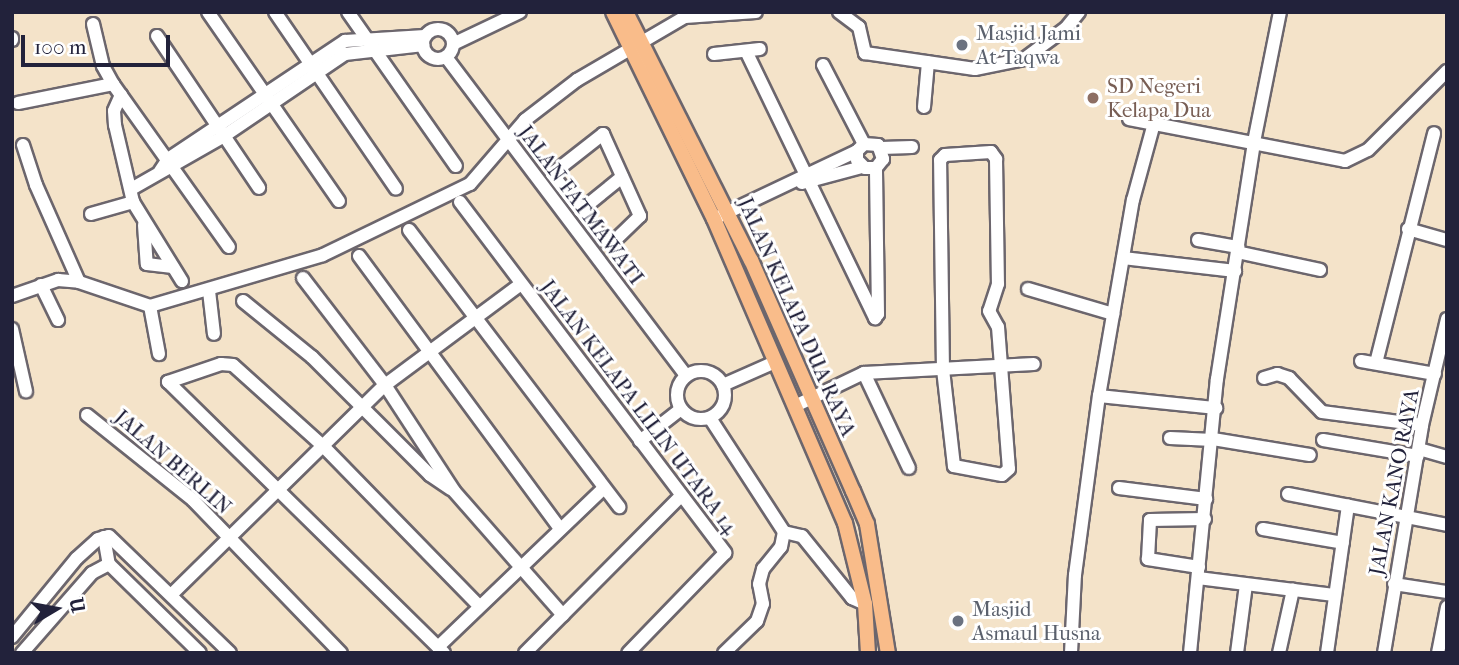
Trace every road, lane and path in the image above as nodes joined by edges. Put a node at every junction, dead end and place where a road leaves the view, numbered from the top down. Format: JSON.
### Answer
{"nodes":[{"id":1,"x":208,"y":12,"type":"edge"},
{"id":2,"x":275,"y":12,"type":"edge"},
{"id":3,"x":348,"y":12,"type":"edge"},
{"id":4,"x":520,"y":12,"type":"edge"},
{"id":5,"x":613,"y":12,"type":"edge"},
{"id":6,"x":626,"y":12,"type":"edge"},
{"id":7,"x":756,"y":12,"type":"edge"},
{"id":8,"x":839,"y":12,"type":"edge"},
{"id":9,"x":1079,"y":12,"type":"edge"},
{"id":10,"x":1280,"y":12,"type":"edge"},
{"id":11,"x":93,"y":24,"type":"dead end"},
{"id":12,"x":157,"y":36,"type":"dead end"},
{"id":13,"x":424,"y":41,"type":"junction"},
{"id":14,"x":369,"y":43,"type":"junction"},
{"id":15,"x":453,"y":44,"type":"junction"},
{"id":16,"x":637,"y":47,"type":"junction"},
{"id":17,"x":760,"y":49,"type":"dead end"},
{"id":18,"x":746,"y":51,"type":"junction"},
{"id":19,"x":714,"y":54,"type":"dead end"},
{"id":20,"x":446,"y":57,"type":"junction"},
{"id":21,"x":928,"y":62,"type":"junction"},
{"id":22,"x":822,"y":65,"type":"dead end"},
{"id":23,"x":315,"y":71,"type":"junction"},
{"id":24,"x":1447,"y":71,"type":"edge"},
{"id":25,"x":113,"y":84,"type":"junction"},
{"id":26,"x":121,"y":95,"type":"junction"},
{"id":27,"x":268,"y":100,"type":"junction"},
{"id":28,"x":18,"y":103,"type":"dead end"},
{"id":29,"x":924,"y":107,"type":"dead end"},
{"id":30,"x":1129,"y":119,"type":"dead end"},
{"id":31,"x":1154,"y":123,"type":"junction"},
{"id":32,"x":221,"y":131,"type":"junction"},
{"id":33,"x":1434,"y":133,"type":"dead end"},
{"id":34,"x":506,"y":137,"type":"junction"},
{"id":35,"x":1254,"y":142,"type":"junction"},
{"id":36,"x":23,"y":145,"type":"dead end"},
{"id":37,"x":860,"y":147,"type":"junction"},
{"id":38,"x":912,"y":147,"type":"dead end"},
{"id":39,"x":881,"y":148,"type":"junction"},
{"id":40,"x":167,"y":166,"type":"junction"},
{"id":41,"x":456,"y":166,"type":"dead end"},
{"id":42,"x":862,"y":167,"type":"junction"},
{"id":43,"x":876,"y":168,"type":"junction"},
{"id":44,"x":622,"y":177,"type":"junction"},
{"id":45,"x":803,"y":179,"type":"junction"},
{"id":46,"x":133,"y":188,"type":"junction"},
{"id":47,"x":259,"y":188,"type":"dead end"},
{"id":48,"x":396,"y":189,"type":"dead end"},
{"id":49,"x":339,"y":201,"type":"dead end"},
{"id":50,"x":133,"y":202,"type":"junction"},
{"id":51,"x":460,"y":202,"type":"dead end"},
{"id":52,"x":580,"y":211,"type":"junction"},
{"id":53,"x":728,"y":212,"type":"junction"},
{"id":54,"x":91,"y":214,"type":"dead end"},
{"id":55,"x":713,"y":219,"type":"junction"},
{"id":56,"x":144,"y":224,"type":"junction"},
{"id":57,"x":593,"y":227,"type":"junction"},
{"id":58,"x":1408,"y":229,"type":"junction"},
{"id":59,"x":410,"y":230,"type":"dead end"},
{"id":60,"x":580,"y":237,"type":"junction"},
{"id":61,"x":1198,"y":240,"type":"dead end"},
{"id":62,"x":1447,"y":240,"type":"edge"},
{"id":63,"x":229,"y":247,"type":"dead end"},
{"id":64,"x":1238,"y":250,"type":"junction"},
{"id":65,"x":359,"y":256,"type":"dead end"},
{"id":66,"x":1123,"y":258,"type":"junction"},
{"id":67,"x":173,"y":267,"type":"junction"},
{"id":68,"x":1320,"y":270,"type":"dead end"},
{"id":69,"x":1235,"y":271,"type":"junction"},
{"id":70,"x":303,"y":278,"type":"dead end"},
{"id":71,"x":182,"y":281,"type":"dead end"},
{"id":72,"x":79,"y":282,"type":"junction"},
{"id":73,"x":521,"y":284,"type":"junction"},
{"id":74,"x":41,"y":285,"type":"junction"},
{"id":75,"x":1028,"y":289,"type":"dead end"},
{"id":76,"x":209,"y":291,"type":"junction"},
{"id":77,"x":12,"y":296,"type":"edge"},
{"id":78,"x":243,"y":301,"type":"dead end"},
{"id":79,"x":150,"y":306,"type":"junction"},
{"id":80,"x":1114,"y":314,"type":"junction"},
{"id":81,"x":1447,"y":319,"type":"edge"},
{"id":82,"x":58,"y":320,"type":"dead end"},
{"id":83,"x":474,"y":320,"type":"junction"},
{"id":84,"x":12,"y":330,"type":"edge"},
{"id":85,"x":215,"y":334,"type":"dead end"},
{"id":86,"x":159,"y":354,"type":"dead end"},
{"id":87,"x":430,"y":354,"type":"junction"},
{"id":88,"x":1362,"y":361,"type":"dead end"},
{"id":89,"x":775,"y":362,"type":"junction"},
{"id":90,"x":1376,"y":363,"type":"junction"},
{"id":91,"x":1034,"y":364,"type":"dead end"},
{"id":92,"x":999,"y":365,"type":"junction"},
{"id":93,"x":943,"y":370,"type":"junction"},
{"id":94,"x":864,"y":373,"type":"junction"},
{"id":95,"x":1219,"y":374,"type":"junction"},
{"id":96,"x":1435,"y":374,"type":"junction"},
{"id":97,"x":1233,"y":375,"type":"dead end"},
{"id":98,"x":686,"y":376,"type":"junction"},
{"id":99,"x":1264,"y":378,"type":"dead end"},
{"id":100,"x":385,"y":385,"type":"junction"},
{"id":101,"x":723,"y":385,"type":"junction"},
{"id":102,"x":26,"y":391,"type":"dead end"},
{"id":103,"x":1099,"y":396,"type":"junction"},
{"id":104,"x":812,"y":399,"type":"junction"},
{"id":105,"x":366,"y":406,"type":"junction"},
{"id":106,"x":795,"y":406,"type":"junction"},
{"id":107,"x":1216,"y":408,"type":"junction"},
{"id":108,"x":681,"y":409,"type":"junction"},
{"id":109,"x":88,"y":415,"type":"dead end"},
{"id":110,"x":710,"y":418,"type":"junction"},
{"id":111,"x":1422,"y":425,"type":"junction"},
{"id":112,"x":1170,"y":439,"type":"dead end"},
{"id":113,"x":1213,"y":440,"type":"junction"},
{"id":114,"x":1323,"y":440,"type":"dead end"},
{"id":115,"x":640,"y":441,"type":"junction"},
{"id":116,"x":324,"y":447,"type":"junction"},
{"id":117,"x":1418,"y":452,"type":"junction"},
{"id":118,"x":1310,"y":455,"type":"dead end"},
{"id":119,"x":1447,"y":457,"type":"edge"},
{"id":120,"x":909,"y":468,"type":"dead end"},
{"id":121,"x":604,"y":488,"type":"junction"},
{"id":122,"x":1119,"y":488,"type":"dead end"},
{"id":123,"x":281,"y":489,"type":"junction"},
{"id":124,"x":454,"y":491,"type":"junction"},
{"id":125,"x":1288,"y":494,"type":"dead end"},
{"id":126,"x":679,"y":498,"type":"junction"},
{"id":127,"x":1206,"y":499,"type":"junction"},
{"id":128,"x":1348,"y":505,"type":"junction"},
{"id":129,"x":618,"y":507,"type":"dead end"},
{"id":130,"x":1405,"y":516,"type":"junction"},
{"id":131,"x":1205,"y":519,"type":"junction"},
{"id":132,"x":1447,"y":525,"type":"edge"},
{"id":133,"x":559,"y":527,"type":"junction"},
{"id":134,"x":1263,"y":529,"type":"dead end"},
{"id":135,"x":784,"y":532,"type":"junction"},
{"id":136,"x":104,"y":537,"type":"junction"},
{"id":137,"x":232,"y":540,"type":"junction"},
{"id":138,"x":1343,"y":543,"type":"junction"},
{"id":139,"x":77,"y":558,"type":"junction"},
{"id":140,"x":109,"y":564,"type":"junction"},
{"id":141,"x":520,"y":567,"type":"junction"},
{"id":142,"x":92,"y":573,"type":"junction"},
{"id":143,"x":1199,"y":573,"type":"junction"},
{"id":144,"x":1394,"y":584,"type":"junction"},
{"id":145,"x":1246,"y":585,"type":"junction"},
{"id":146,"x":1293,"y":590,"type":"junction"},
{"id":147,"x":1447,"y":592,"type":"edge"},
{"id":148,"x":172,"y":594,"type":"junction"},
{"id":149,"x":1335,"y":595,"type":"junction"},
{"id":150,"x":865,"y":604,"type":"junction"},
{"id":151,"x":479,"y":606,"type":"junction"},
{"id":152,"x":1447,"y":607,"type":"edge"},
{"id":153,"x":563,"y":615,"type":"junction"},
{"id":154,"x":12,"y":637,"type":"edge"},
{"id":155,"x":441,"y":650,"type":"edge"},
{"id":156,"x":22,"y":653,"type":"edge"},
{"id":157,"x":200,"y":653,"type":"edge"},
{"id":158,"x":230,"y":653,"type":"edge"},
{"id":159,"x":341,"y":653,"type":"edge"},
{"id":160,"x":525,"y":653,"type":"edge"},
{"id":161,"x":628,"y":653,"type":"edge"},
{"id":162,"x":724,"y":653,"type":"edge"},
{"id":163,"x":868,"y":653,"type":"edge"},
{"id":164,"x":888,"y":653,"type":"edge"},
{"id":165,"x":1071,"y":653,"type":"edge"},
{"id":166,"x":1190,"y":653,"type":"edge"},
{"id":167,"x":1237,"y":653,"type":"edge"},
{"id":168,"x":1279,"y":653,"type":"edge"},
{"id":169,"x":1327,"y":653,"type":"edge"},
{"id":170,"x":1384,"y":653,"type":"edge"},
{"id":171,"x":1438,"y":653,"type":"edge"}],
"edges":[{"from":1,"to":27,"type":"street"},
{"from":2,"to":23,"type":"street"},
{"from":3,"to":14,"type":"street"},
{"from":4,"to":15,"type":"street"},
{"from":5,"to":16,"type":"main road","name":"JALAN KELAPA DUA RAYA"},
{"from":6,"to":16,"type":"main road","name":"JALAN KELAPA DUA RAYA"},
{"from":7,"to":16,"type":"street"},
{"from":8,"to":21,"type":"street"},
{"from":9,"to":21,"type":"street"},
{"from":10,"to":35,"type":"street"},
{"from":11,"to":25,"type":"street"},
{"from":12,"to":32,"type":"street"},
{"from":13,"to":14,"type":"street"},
{"from":13,"to":15,"type":"street"},
{"from":13,"to":20,"type":"street"},
{"from":14,"to":23,"type":"street"},
{"from":14,"to":41,"type":"street"},
{"from":15,"to":20,"type":"street"},
{"from":16,"to":34,"type":"street"},
{"from":16,"to":53,"type":"main road","name":"JALAN KELAPA DUA RAYA"},
{"from":16,"to":55,"type":"main road","name":"JALAN KELAPA DUA RAYA"},
{"from":17,"to":18,"type":"street"},
{"from":18,"to":19,"type":"street"},
{"from":18,"to":45,"type":"street"},
{"from":20,"to":34,"type":"street","name":"JALAN FATMAWATI"},
{"from":21,"to":29,"type":"street"},
{"from":22,"to":37,"type":"street"},
{"from":23,"to":27,"type":"street"},
{"from":23,"to":48,"type":"street"},
{"from":24,"to":35,"type":"street"},
{"from":25,"to":26,"type":"street"},
{"from":25,"to":28,"type":"street"},
{"from":26,"to":40,"type":"street"},
{"from":26,"to":46,"type":"street"},
{"from":27,"to":32,"type":"street"},
{"from":27,"to":49,"type":"street"},
{"from":30,"to":31,"type":"street"},
{"from":31,"to":35,"type":"street"},
{"from":31,"to":66,"type":"street"},
{"from":32,"to":40,"type":"street"},
{"from":32,"to":47,"type":"street"},
{"from":33,"to":58,"type":"street"},
{"from":34,"to":60,"type":"street","name":"JALAN FATMAWATI"},
{"from":34,"to":76,"type":"street"},
{"from":35,"to":64,"type":"street"},
{"from":36,"to":72,"type":"street"},
{"from":37,"to":39,"type":"street"},
{"from":37,"to":42,"type":"street"},
{"from":37,"to":45,"type":"street"},
{"from":38,"to":39,"type":"street"},
{"from":39,"to":43,"type":"street"},
{"from":40,"to":46,"type":"street"},
{"from":40,"to":63,"type":"street"},
{"from":42,"to":43,"type":"street"},
{"from":42,"to":45,"type":"street"},
{"from":43,"to":45,"type":"street"},
{"from":44,"to":52,"type":"street"},
{"from":44,"to":52,"type":"street"},
{"from":44,"to":57,"type":"street"},
{"from":45,"to":53,"type":"street"},
{"from":46,"to":50,"type":"street"},
{"from":50,"to":54,"type":"street"},
{"from":50,"to":56,"type":"street"},
{"from":51,"to":73,"type":"street","name":"JALAN KELAPA LILIN UTARA 14"},
{"from":52,"to":57,"type":"street"},
{"from":53,"to":55,"type":"street"},
{"from":53,"to":104,"type":"main road","name":"JALAN KELAPA DUA RAYA"},
{"from":55,"to":89,"type":"main road","name":"JALAN KELAPA DUA RAYA"},
{"from":56,"to":67,"type":"street"},
{"from":56,"to":67,"type":"street"},
{"from":57,"to":60,"type":"street"},
{"from":58,"to":62,"type":"street"},
{"from":58,"to":90,"type":"street"},
{"from":59,"to":83,"type":"street"},
{"from":60,"to":98,"type":"street","name":"JALAN FATMAWATI"},
{"from":61,"to":64,"type":"street"},
{"from":64,"to":68,"type":"street"},
{"from":64,"to":69,"type":"street"},
{"from":65,"to":87,"type":"street"},
{"from":66,"to":69,"type":"street"},
{"from":66,"to":80,"type":"street"},
{"from":67,"to":71,"type":"street"},
{"from":69,"to":95,"type":"street"},
{"from":70,"to":100,"type":"street"},
{"from":72,"to":74,"type":"street"},
{"from":72,"to":79,"type":"street"},
{"from":73,"to":83,"type":"street"},
{"from":73,"to":115,"type":"street","name":"JALAN KELAPA LILIN UTARA 14"},
{"from":74,"to":77,"type":"street"},
{"from":74,"to":82,"type":"street"},
{"from":75,"to":80,"type":"street"},
{"from":76,"to":79,"type":"street"},
{"from":76,"to":85,"type":"street"},
{"from":78,"to":105,"type":"street"},
{"from":79,"to":86,"type":"street"},
{"from":80,"to":103,"type":"street"},
{"from":81,"to":96,"type":"street","name":"JALAN KANO RAYA"},
{"from":83,"to":87,"type":"street"},
{"from":83,"to":121,"type":"street"},
{"from":84,"to":102,"type":"street"},
{"from":87,"to":100,"type":"street"},
{"from":87,"to":133,"type":"street"},
{"from":88,"to":90,"type":"street"},
{"from":89,"to":101,"type":"street"},
{"from":89,"to":106,"type":"main road","name":"JALAN KELAPA DUA RAYA"},
{"from":90,"to":96,"type":"street"},
{"from":91,"to":92,"type":"street"},
{"from":92,"to":93,"type":"street"},
{"from":92,"to":93,"type":"street"},
{"from":92,"to":93,"type":"street"},
{"from":93,"to":94,"type":"street"},
{"from":94,"to":104,"type":"street"},
{"from":94,"to":120,"type":"street"},
{"from":95,"to":97,"type":"street"},
{"from":95,"to":107,"type":"street"},
{"from":96,"to":111,"type":"street","name":"JALAN KANO RAYA"},
{"from":98,"to":101,"type":"street"},
{"from":98,"to":108,"type":"street"},
{"from":99,"to":111,"type":"street"},
{"from":100,"to":105,"type":"street"},
{"from":100,"to":124,"type":"street"},
{"from":101,"to":110,"type":"street"},
{"from":103,"to":107,"type":"street"},
{"from":103,"to":165,"type":"street"},
{"from":104,"to":106,"type":"street"},
{"from":104,"to":164,"type":"main road","name":"JALAN KELAPA DUA RAYA"},
{"from":105,"to":116,"type":"street"},
{"from":105,"to":124,"type":"street"},
{"from":106,"to":150,"type":"main road","name":"JALAN KELAPA DUA RAYA"},
{"from":107,"to":113,"type":"street"},
{"from":108,"to":110,"type":"street"},
{"from":108,"to":115,"type":"street"},
{"from":109,"to":137,"type":"street","name":"JALAN BERLIN"},
{"from":110,"to":135,"type":"street"},
{"from":111,"to":117,"type":"street","name":"JALAN KANO RAYA"},
{"from":112,"to":113,"type":"street"},
{"from":113,"to":118,"type":"street"},
{"from":113,"to":127,"type":"street"},
{"from":114,"to":117,"type":"street"},
{"from":115,"to":126,"type":"street","name":"JALAN KELAPA LILIN UTARA 14"},
{"from":116,"to":123,"type":"street"},
{"from":116,"to":123,"type":"street"},
{"from":116,"to":151,"type":"street"},
{"from":117,"to":119,"type":"street"},
{"from":117,"to":130,"type":"street","name":"JALAN KANO RAYA"},
{"from":121,"to":129,"type":"street"},
{"from":121,"to":133,"type":"street"},
{"from":122,"to":127,"type":"street"},
{"from":123,"to":137,"type":"street"},
{"from":123,"to":155,"type":"street"},
{"from":124,"to":141,"type":"street"},
{"from":125,"to":128,"type":"street"},
{"from":126,"to":153,"type":"street"},
{"from":126,"to":161,"type":"street","name":"JALAN KELAPA LILIN UTARA 14"},
{"from":127,"to":131,"type":"street"},
{"from":128,"to":130,"type":"street"},
{"from":128,"to":138,"type":"street"},
{"from":130,"to":132,"type":"street"},
{"from":130,"to":144,"type":"street","name":"JALAN KANO RAYA"},
{"from":131,"to":143,"type":"street"},
{"from":131,"to":143,"type":"street"},
{"from":133,"to":141,"type":"street"},
{"from":134,"to":138,"type":"street"},
{"from":135,"to":150,"type":"street"},
{"from":135,"to":162,"type":"street"},
{"from":136,"to":139,"type":"street"},
{"from":136,"to":140,"type":"street"},
{"from":136,"to":148,"type":"street"},
{"from":137,"to":148,"type":"street"},
{"from":137,"to":159,"type":"street","name":"JALAN BERLIN"},
{"from":138,"to":149,"type":"street"},
{"from":139,"to":142,"type":"street"},
{"from":139,"to":154,"type":"street"},
{"from":140,"to":142,"type":"street"},
{"from":140,"to":157,"type":"street"},
{"from":141,"to":151,"type":"street"},
{"from":141,"to":153,"type":"street"},
{"from":142,"to":156,"type":"street"},
{"from":143,"to":145,"type":"street"},
{"from":143,"to":166,"type":"street"},
{"from":144,"to":147,"type":"street"},
{"from":144,"to":170,"type":"street","name":"JALAN KANO RAYA"},
{"from":145,"to":146,"type":"street"},
{"from":145,"to":167,"type":"street"},
{"from":146,"to":149,"type":"street"},
{"from":146,"to":168,"type":"street"},
{"from":148,"to":158,"type":"street"},
{"from":149,"to":169,"type":"street"},
{"from":150,"to":163,"type":"main road","name":"JALAN KELAPA DUA RAYA"},
{"from":151,"to":155,"type":"street"},
{"from":152,"to":171,"type":"street"},
{"from":153,"to":160,"type":"street"}]}
